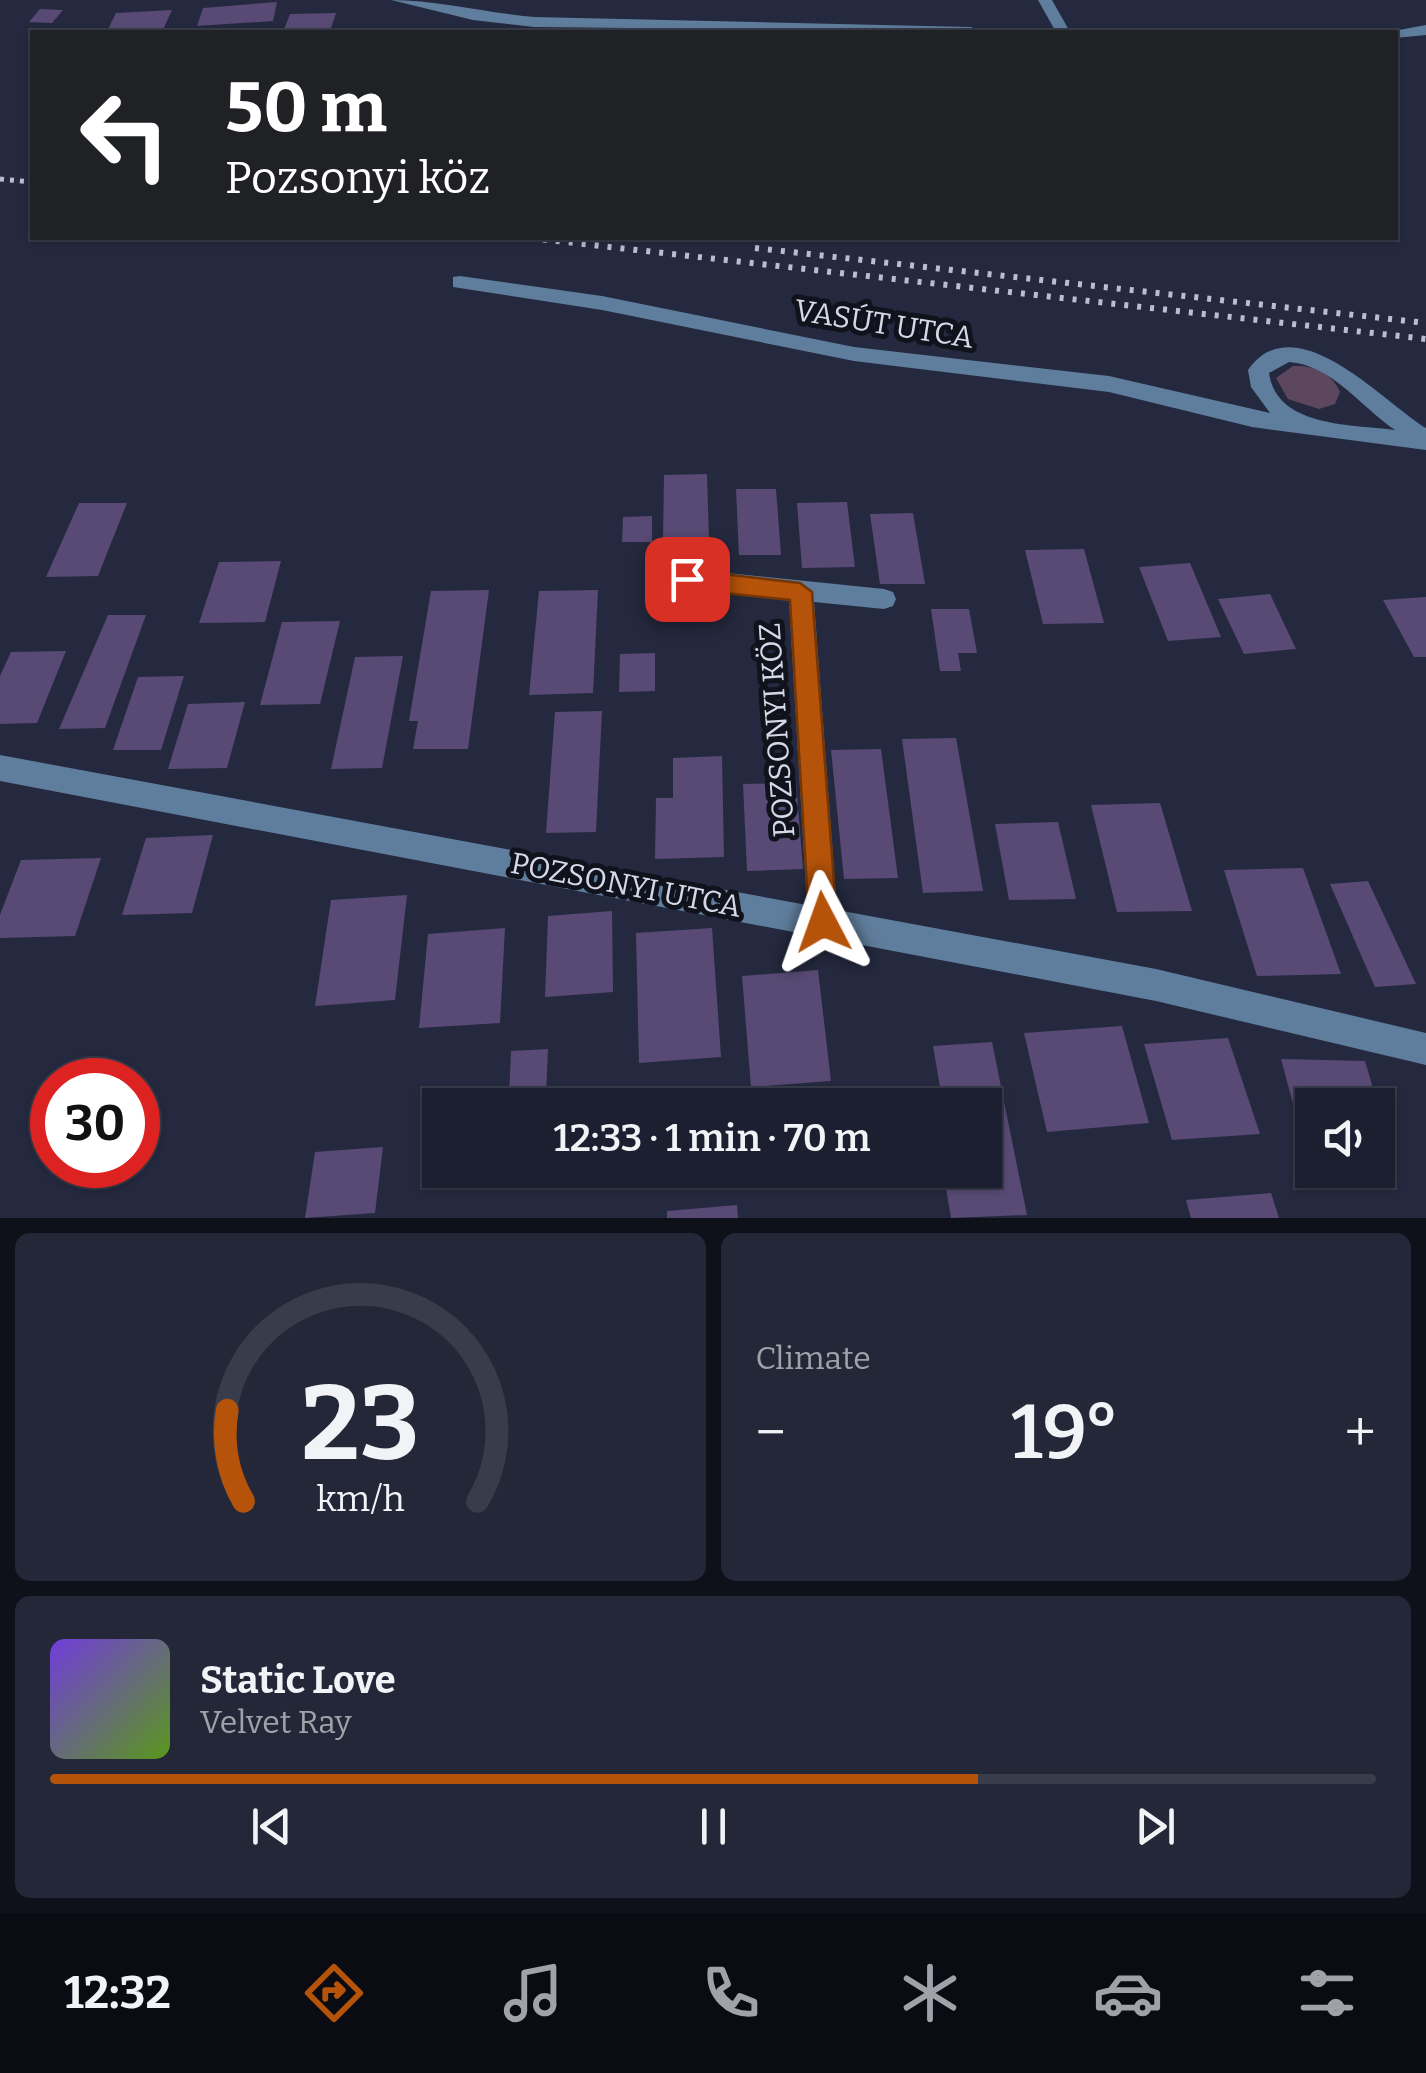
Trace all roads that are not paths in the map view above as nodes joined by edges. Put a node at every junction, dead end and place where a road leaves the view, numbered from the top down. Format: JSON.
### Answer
{"nodes":[{"id":1,"x":398,"y":0,"type":"edge"},
{"id":2,"x":1045,"y":0,"type":"edge"},
{"id":3,"x":884,"y":30,"type":"edge"},
{"id":4,"x":1062,"y":30,"type":"edge"},
{"id":5,"x":1426,"y":30,"type":"edge"},
{"id":6,"x":1398,"y":32,"type":"edge"},
{"id":7,"x":460,"y":282,"type":"dead end"},
{"id":8,"x":1298,"y":425,"type":"junction"},
{"id":9,"x":1426,"y":440,"type":"edge"},
{"id":10,"x":687,"y":579,"type":"dead end"},
{"id":11,"x":800,"y":592,"type":"junction"},
{"id":12,"x":884,"y":599,"type":"dead end"},
{"id":13,"x":0,"y":768,"type":"edge"},
{"id":14,"x":823,"y":922,"type":"junction"},
{"id":15,"x":1426,"y":1050,"type":"edge"}],
"edges":[{"from":1,"to":3,"type":"street"},
{"from":2,"to":4,"type":"street"},
{"from":5,"to":6,"type":"street"},
{"from":7,"to":8,"type":"street","name":"VASÚT UTCA"},
{"from":8,"to":9,"type":"street","name":"VASÚT UTCA"},
{"from":8,"to":9,"type":"street","name":"VASÚT UTCA"},
{"from":10,"to":11,"type":"street","name":"POZSONYI KÖZ"},
{"from":11,"to":12,"type":"street","name":"POZSONYI KÖZ"},
{"from":11,"to":14,"type":"street","name":"POZSONYI KÖZ"},
{"from":13,"to":14,"type":"street","name":"POZSONYI UTCA"},
{"from":14,"to":15,"type":"street","name":"POZSONYI UTCA"}]}
